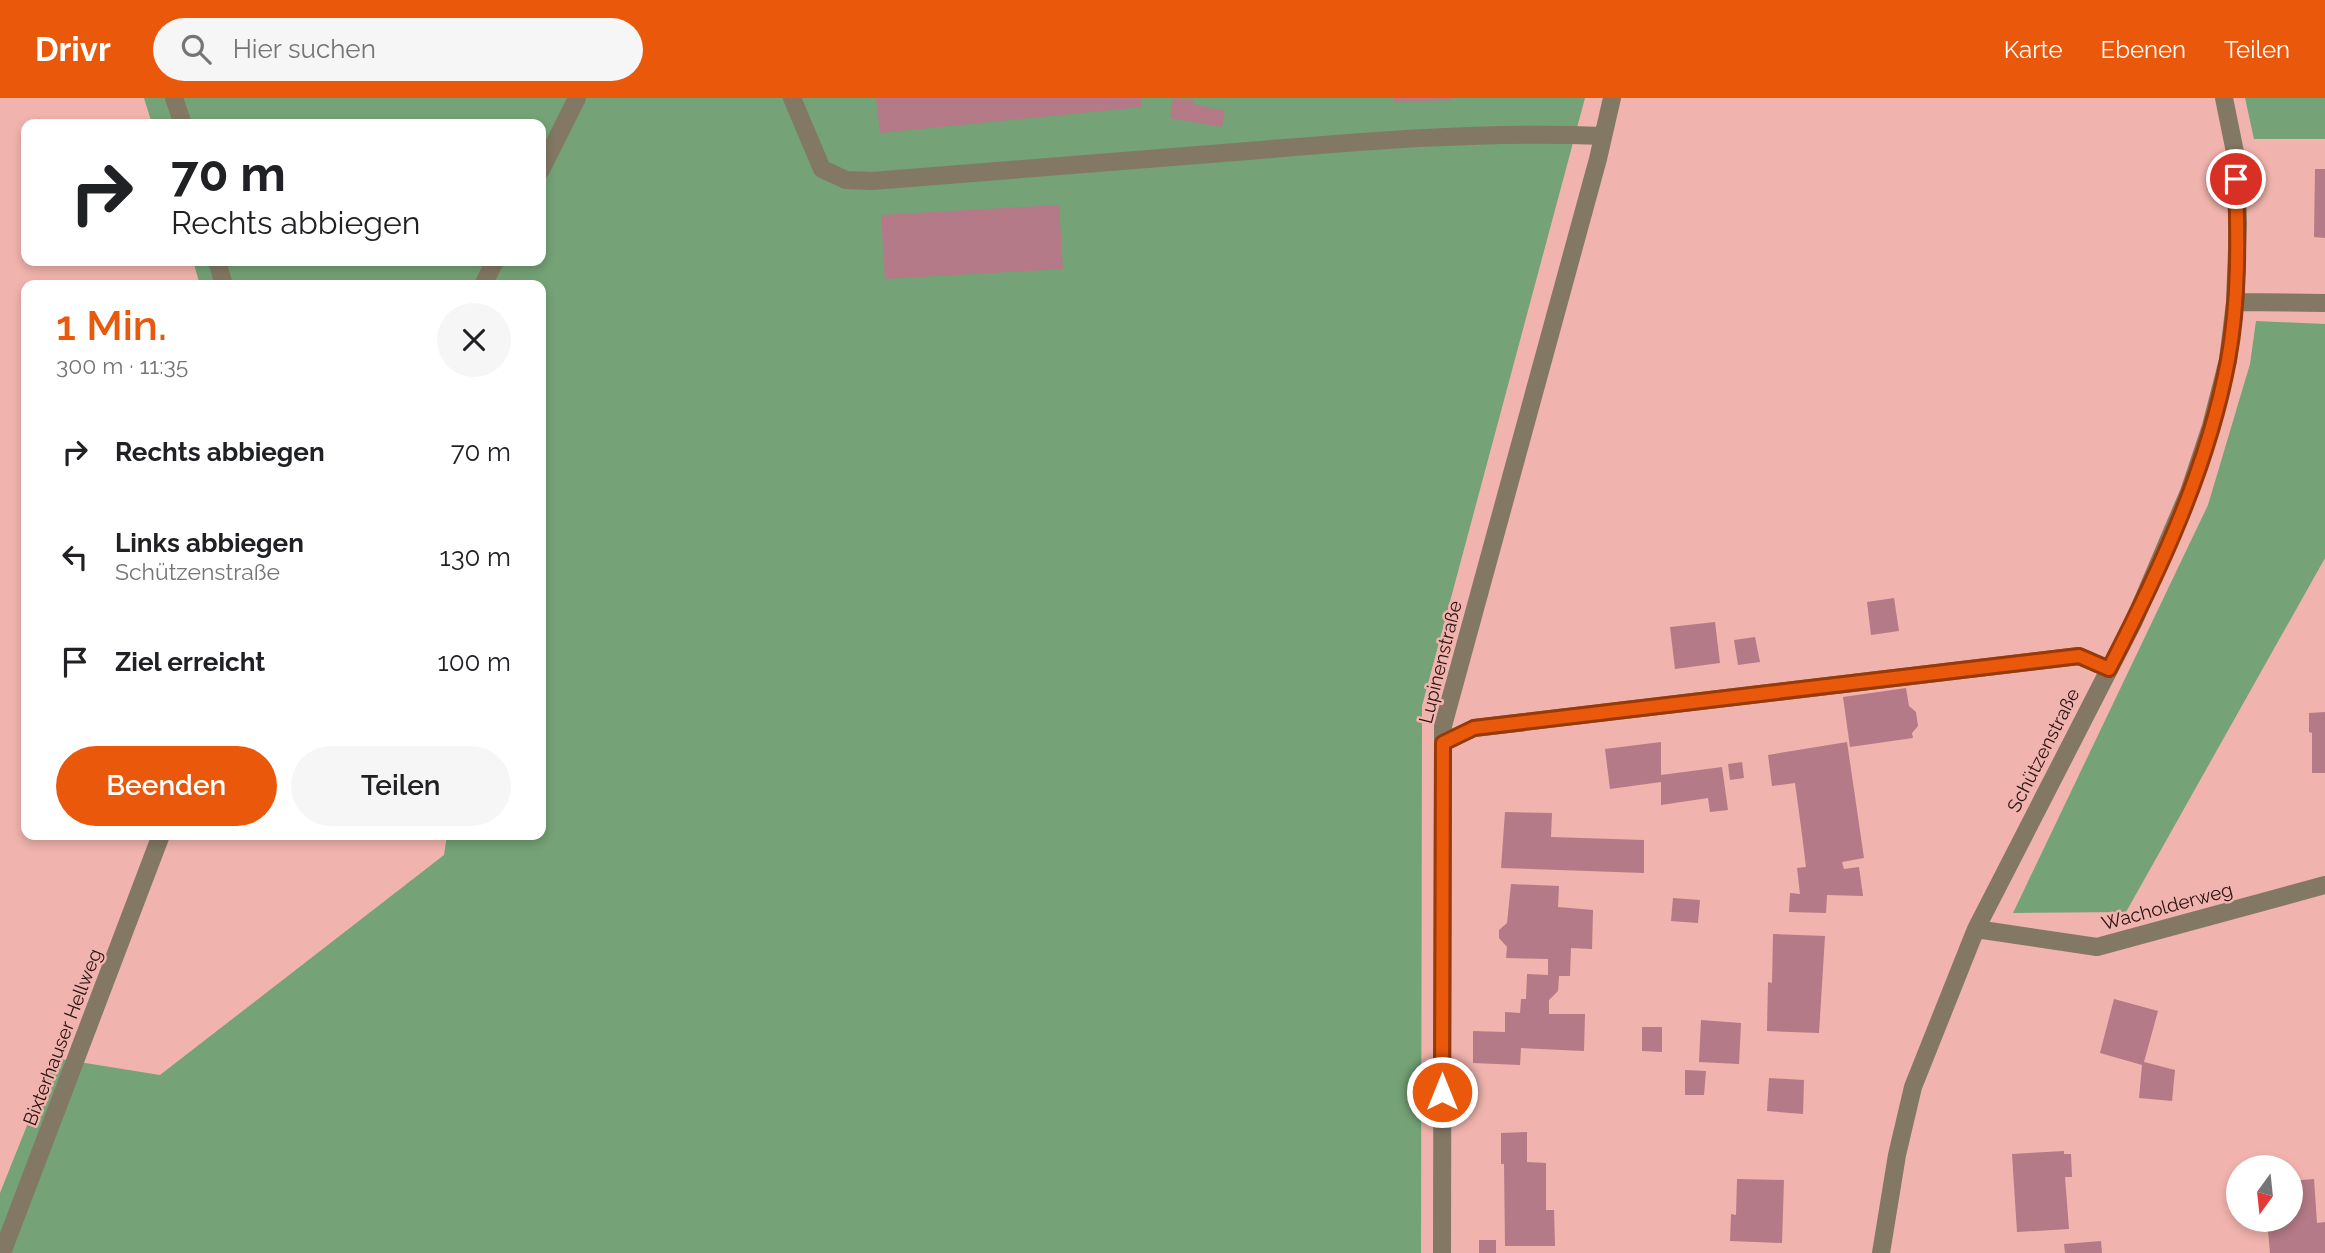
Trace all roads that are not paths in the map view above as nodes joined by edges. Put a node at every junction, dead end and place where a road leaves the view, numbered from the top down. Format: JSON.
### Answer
{"nodes":[{"id":1,"x":174,"y":98,"type":"edge"},
{"id":2,"x":577,"y":98,"type":"edge"},
{"id":3,"x":792,"y":98,"type":"edge"},
{"id":4,"x":1612,"y":98,"type":"edge"},
{"id":5,"x":2224,"y":98,"type":"edge"},
{"id":6,"x":181,"y":119,"type":"edge"},
{"id":7,"x":1603,"y":136,"type":"junction"},
{"id":8,"x":546,"y":160,"type":"edge"},
{"id":9,"x":2235,"y":302,"type":"junction"},
{"id":10,"x":2325,"y":303,"type":"edge"},
{"id":11,"x":2109,"y":669,"type":"junction"},
{"id":12,"x":1443,"y":743,"type":"junction"},
{"id":13,"x":159,"y":840,"type":"edge"},
{"id":14,"x":2325,"y":885,"type":"edge"},
{"id":15,"x":1976,"y":929,"type":"junction"},
{"id":16,"x":2,"y":1253,"type":"edge"},
{"id":17,"x":1442,"y":1253,"type":"edge"},
{"id":18,"x":1881,"y":1253,"type":"edge"}],
"edges":[{"from":1,"to":6,"type":"street"},
{"from":2,"to":8,"type":"street"},
{"from":3,"to":7,"type":"street"},
{"from":4,"to":7,"type":"street","name":"Lupinenstraße"},
{"from":5,"to":9,"type":"street","name":"Schützenstraße"},
{"from":7,"to":12,"type":"street","name":"Lupinenstraße"},
{"from":9,"to":10,"type":"street"},
{"from":9,"to":11,"type":"street","name":"Schützenstraße"},
{"from":11,"to":12,"type":"street"},
{"from":11,"to":15,"type":"street","name":"Schützenstraße"},
{"from":12,"to":17,"type":"street","name":"Lupinenstraße"},
{"from":13,"to":16,"type":"street","name":"Bixterhauser Hellweg"},
{"from":14,"to":15,"type":"street","name":"Wacholderweg"},
{"from":15,"to":18,"type":"street","name":"Schützenstraße"}]}
